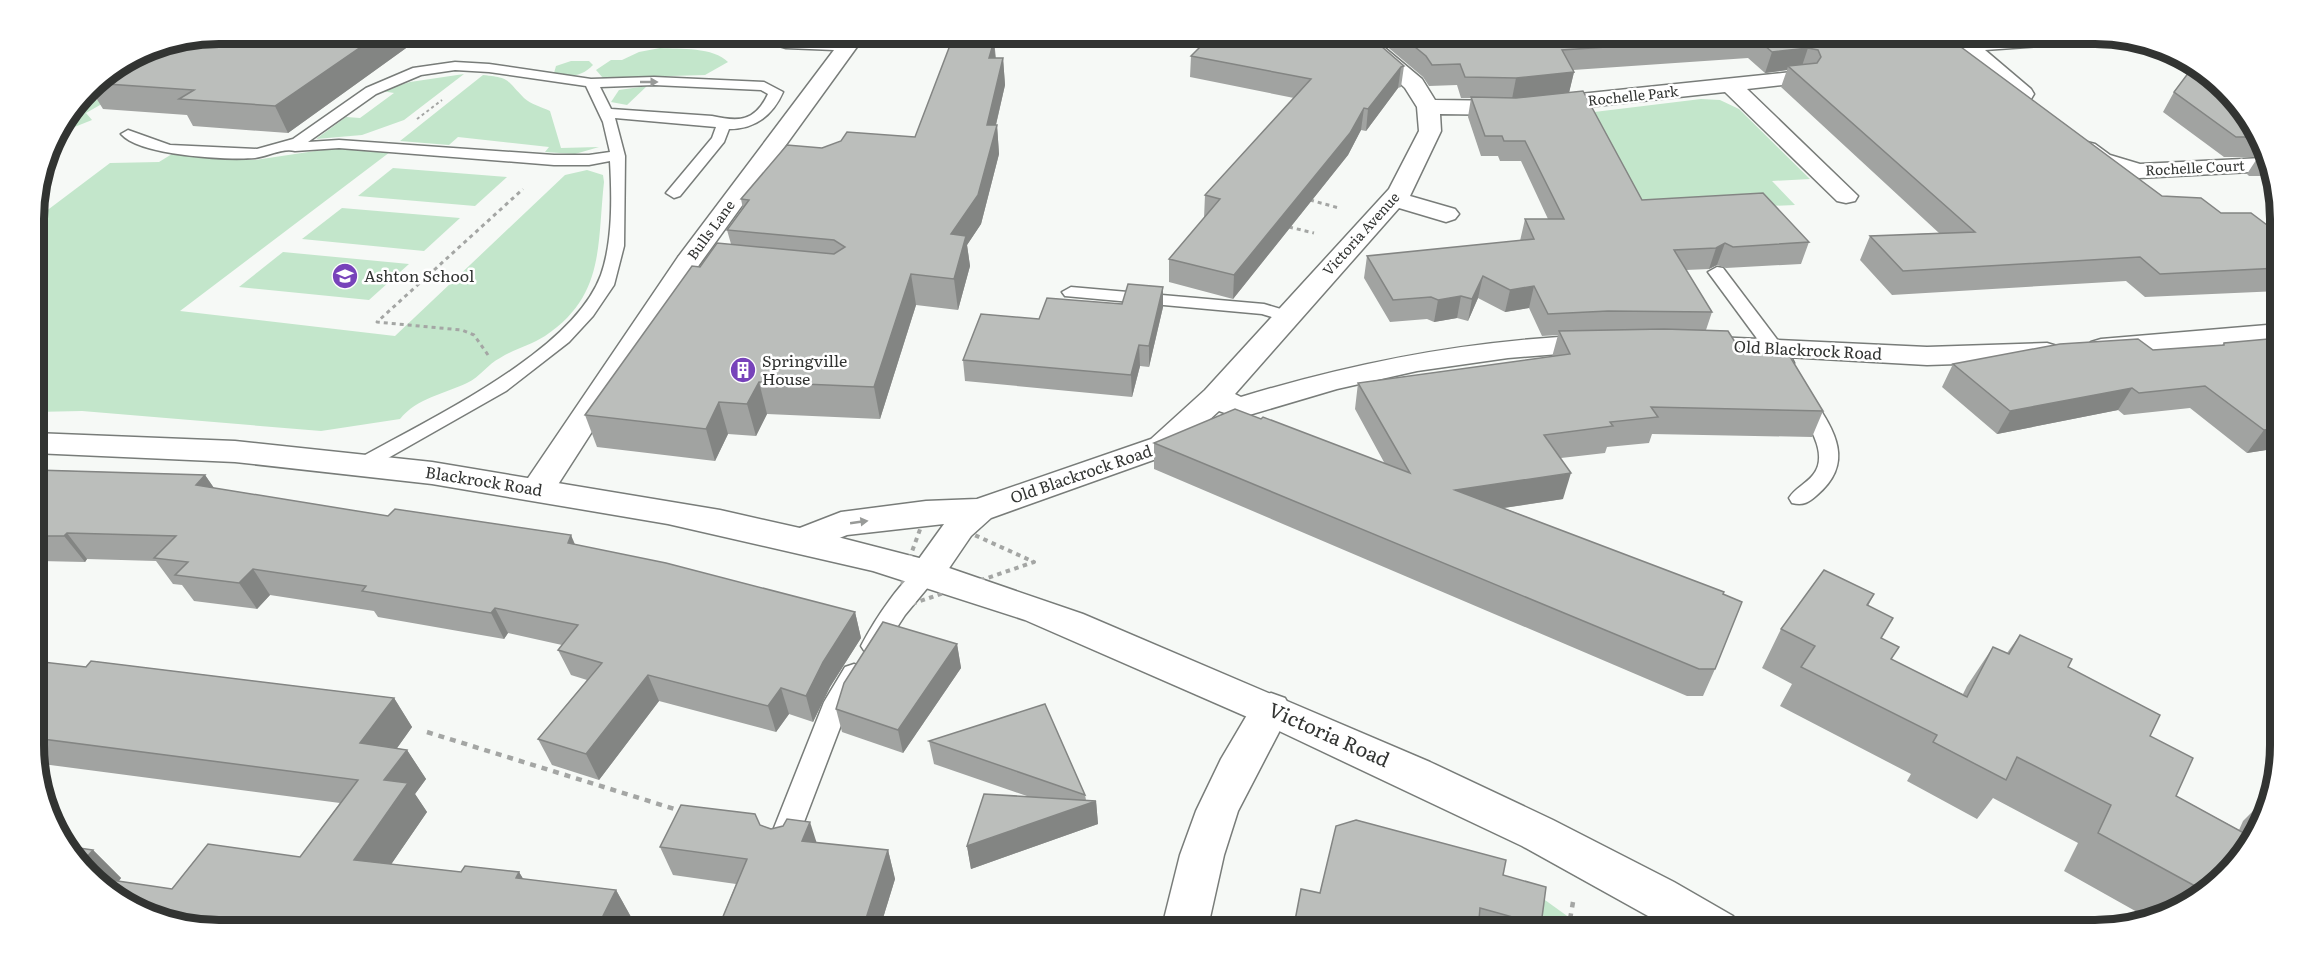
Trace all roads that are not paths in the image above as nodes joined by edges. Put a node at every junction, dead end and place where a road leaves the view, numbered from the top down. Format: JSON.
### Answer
{"nodes":[{"id":1,"x":849,"y":44,"type":"edge"},
{"id":2,"x":1368,"y":44,"type":"edge"},
{"id":3,"x":1982,"y":44,"type":"edge"},
{"id":4,"x":1967,"y":45,"type":"joint"},
{"id":5,"x":1801,"y":77,"type":"edge"},
{"id":6,"x":591,"y":83,"type":"junction"},
{"id":7,"x":1730,"y":85,"type":"junction"},
{"id":8,"x":2024,"y":94,"type":"edge"},
{"id":9,"x":1428,"y":107,"type":"junction"},
{"id":10,"x":604,"y":113,"type":"junction"},
{"id":11,"x":723,"y":126,"type":"junction"},
{"id":12,"x":128,"y":134,"type":"dead end"},
{"id":13,"x":2073,"y":138,"type":"edge"},
{"id":14,"x":282,"y":148,"type":"junction"},
{"id":15,"x":617,"y":155,"type":"junction"},
{"id":16,"x":2261,"y":165,"type":"edge"},
{"id":17,"x":674,"y":193,"type":"dead end"},
{"id":18,"x":1846,"y":196,"type":"dead end"},
{"id":19,"x":1393,"y":199,"type":"junction"},
{"id":20,"x":1446,"y":214,"type":"dead end"},
{"id":21,"x":1718,"y":272,"type":"dead end"},
{"id":22,"x":1071,"y":292,"type":"dead end"},
{"id":23,"x":1288,"y":317,"type":"junction"},
{"id":24,"x":2270,"y":334,"type":"edge"},
{"id":25,"x":1625,"y":344,"type":"edge"},
{"id":26,"x":1662,"y":344,"type":"edge"},
{"id":27,"x":1776,"y":348,"type":"junction"},
{"id":28,"x":1249,"y":358,"type":"junction"},
{"id":29,"x":1304,"y":387,"type":"junction"},
{"id":30,"x":1216,"y":397,"type":"junction"},
{"id":31,"x":44,"y":443,"type":"edge"},
{"id":32,"x":368,"y":463,"type":"junction"},
{"id":33,"x":538,"y":489,"type":"junction"},
{"id":34,"x":1800,"y":498,"type":"dead end"},
{"id":35,"x":979,"y":510,"type":"junction"},
{"id":36,"x":804,"y":540,"type":"junction"},
{"id":37,"x":926,"y":574,"type":"junction"},
{"id":38,"x":1272,"y":709,"type":"junction"},
{"id":39,"x":782,"y":843,"type":"edge"},
{"id":40,"x":1186,"y":920,"type":"edge"},
{"id":41,"x":1697,"y":920,"type":"edge"}],
"edges":[{"from":1,"to":33,"type":"street","name":"Bulls Lane"},
{"from":2,"to":9,"type":"street"},
{"from":3,"to":4,"type":"street"},
{"from":4,"to":8,"type":"street"},
{"from":5,"to":7,"type":"street","name":"Rochelle Park"},
{"from":6,"to":10,"type":"lane"},
{"from":6,"to":11,"type":"lane","one_way":true},
{"from":6,"to":14,"type":"lane"},
{"from":7,"to":9,"type":"street","name":"Rochelle Park"},
{"from":7,"to":18,"type":"street"},
{"from":9,"to":19,"type":"street","name":"Victoria Avenue"},
{"from":10,"to":11,"type":"lane"},
{"from":10,"to":15,"type":"lane"},
{"from":11,"to":17,"type":"lane"},
{"from":12,"to":14,"type":"lane"},
{"from":13,"to":16,"type":"street","name":"Rochelle Court"},
{"from":14,"to":15,"type":"lane"},
{"from":15,"to":32,"type":"lane"},
{"from":19,"to":20,"type":"street"},
{"from":19,"to":23,"type":"street","name":"Victoria Avenue"},
{"from":21,"to":27,"type":"lane"},
{"from":22,"to":23,"type":"lane"},
{"from":23,"to":28,"type":"street","name":"Victoria Avenue"},
{"from":24,"to":27,"type":"street","name":"Old Blackrock Road"},
{"from":25,"to":29,"type":"street"},
{"from":26,"to":27,"type":"street","name":"Old Blackrock Road"},
{"from":27,"to":34,"type":"lane"},
{"from":28,"to":29,"type":"street"},
{"from":28,"to":30,"type":"street","name":"Victoria Avenue"},
{"from":29,"to":30,"type":"street"},
{"from":30,"to":35,"type":"street","name":"Old Blackrock Road"},
{"from":31,"to":32,"type":"street","name":"Blackrock Road"},
{"from":32,"to":33,"type":"street","name":"Blackrock Road"},
{"from":33,"to":36,"type":"street","name":"Blackrock Road"},
{"from":36,"to":35,"type":"street","name":"Old Blackrock Road","one_way":true},
{"from":35,"to":37,"type":"street","name":"Old Blackrock Road"},
{"from":36,"to":37,"type":"street","name":"Blackrock Road"},
{"from":37,"to":38,"type":"street","name":"Victoria Road"},
{"from":37,"to":39,"type":"lane"},
{"from":38,"to":40,"type":"street"},
{"from":38,"to":41,"type":"street","name":"Victoria Road"}]}
